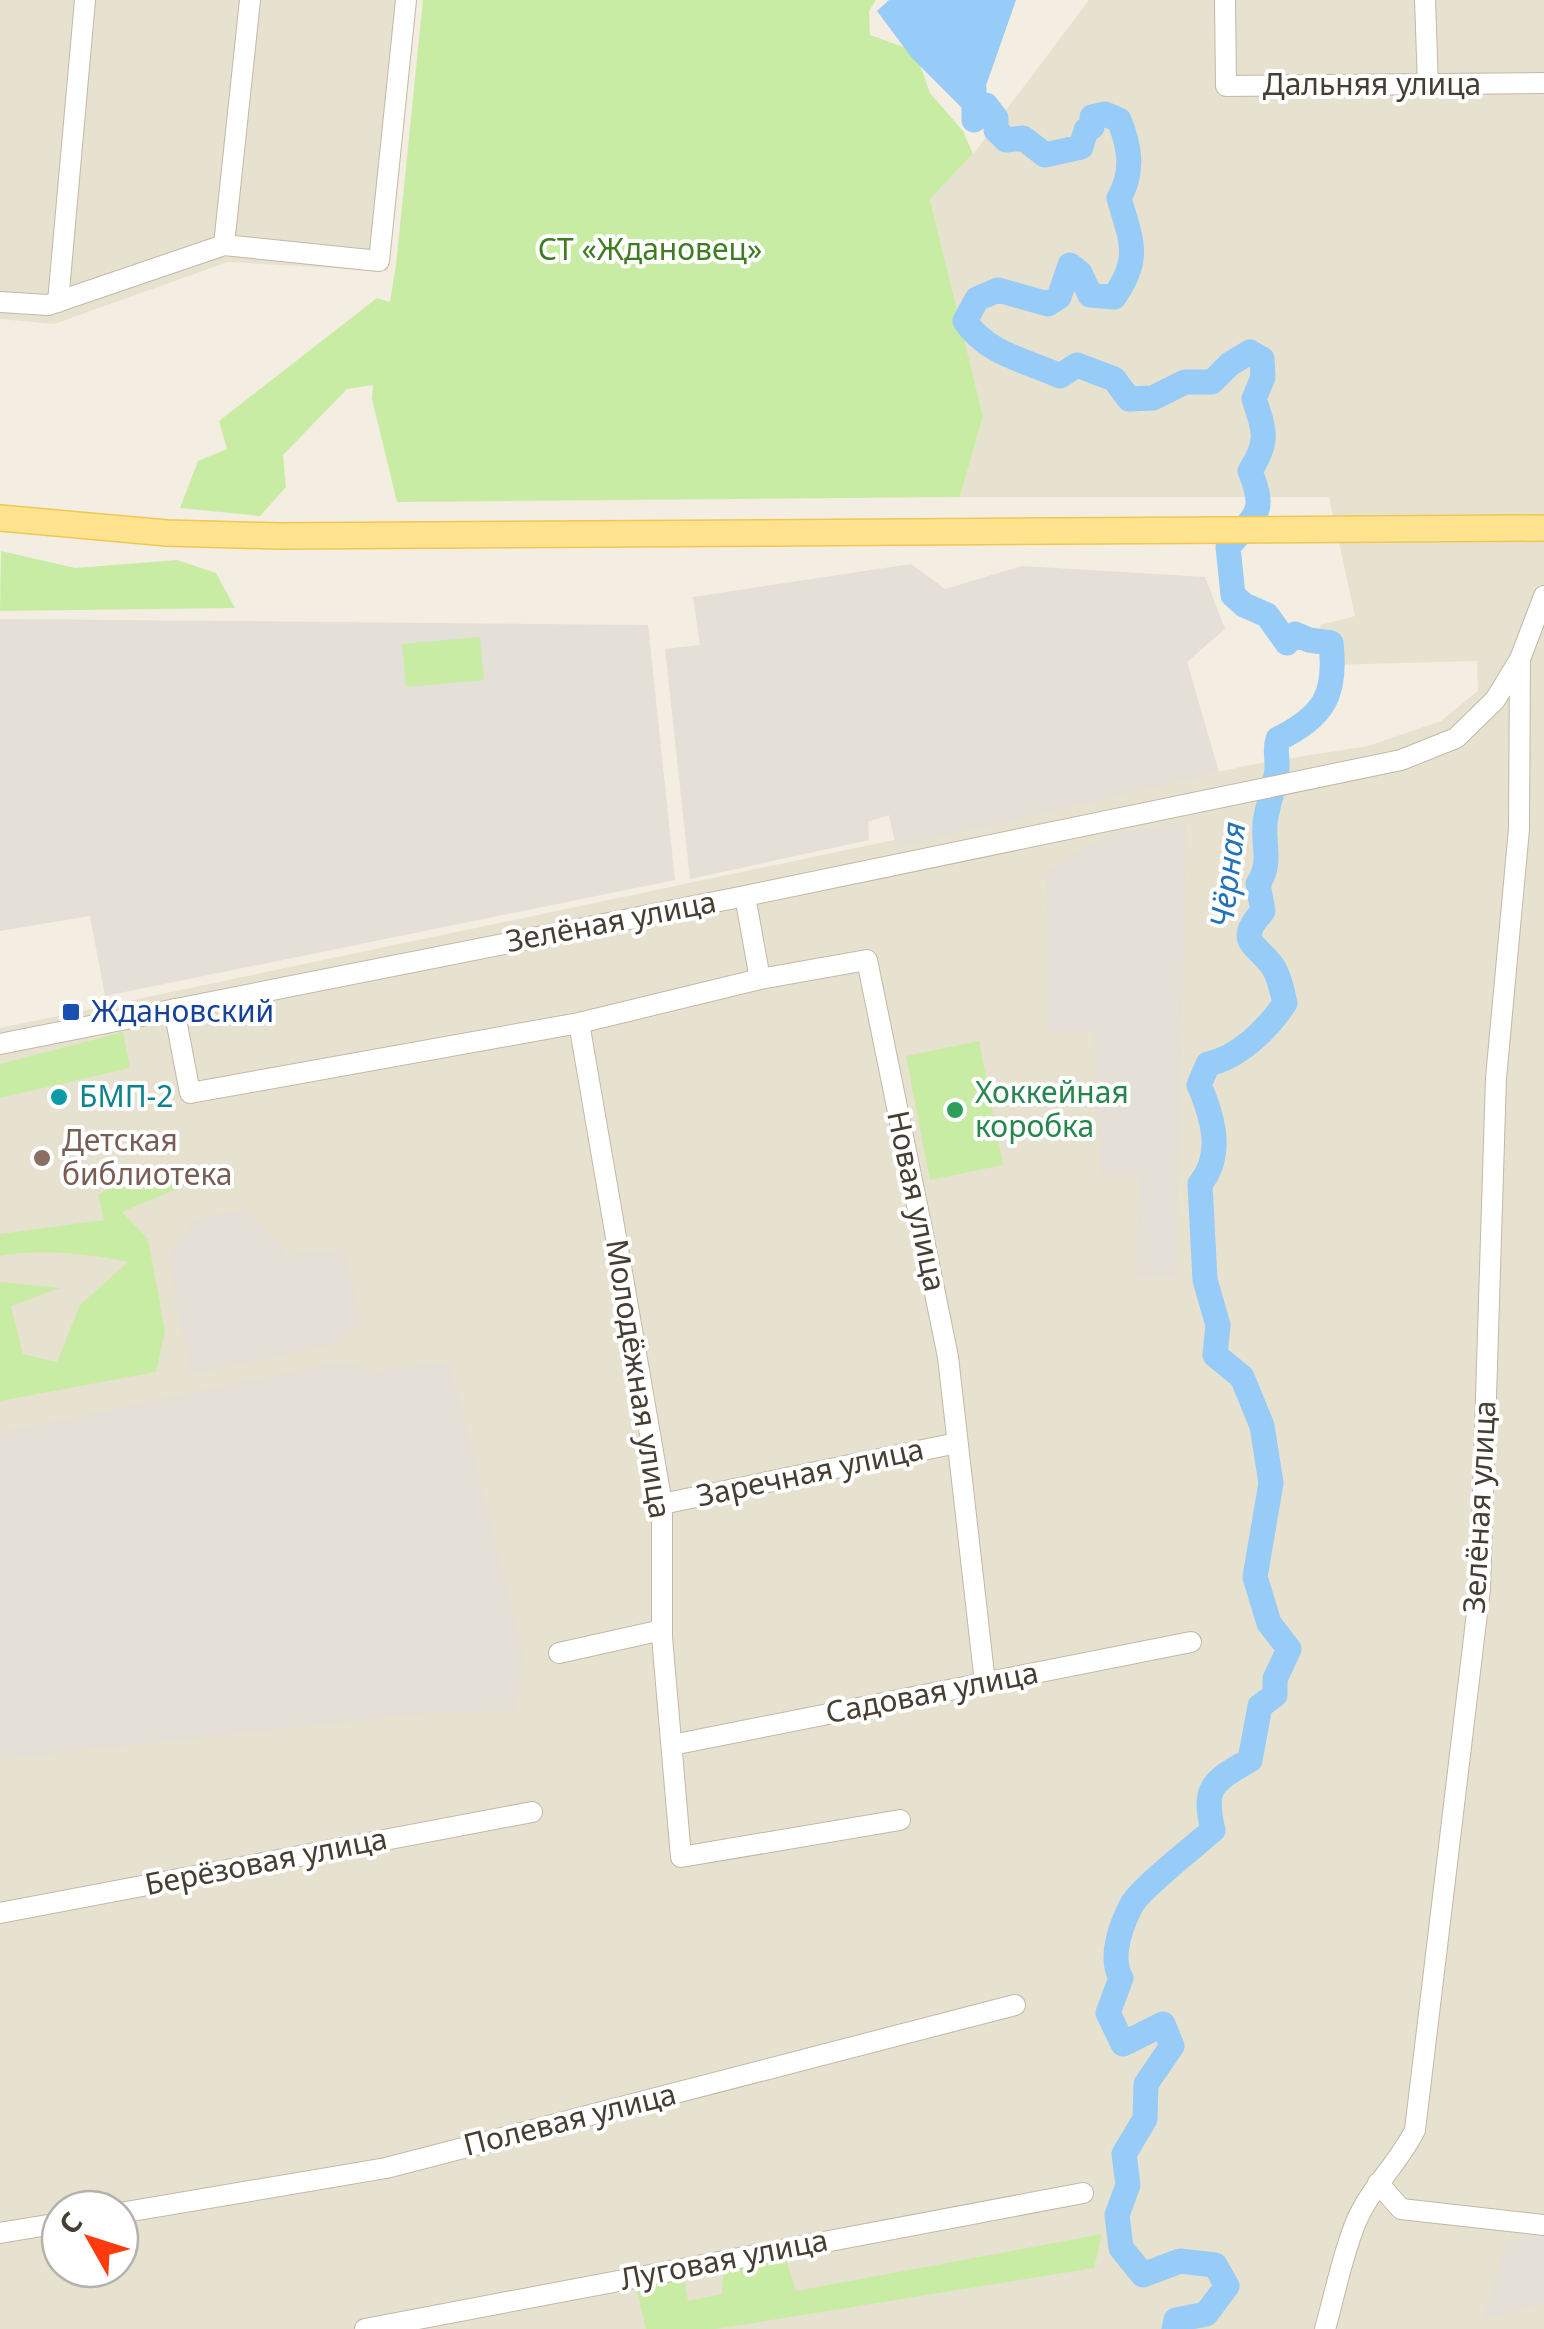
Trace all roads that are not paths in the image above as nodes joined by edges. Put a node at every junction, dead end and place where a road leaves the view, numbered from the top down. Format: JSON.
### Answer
{"nodes":[{"id":1,"x":85,"y":0,"type":"edge"},
{"id":2,"x":250,"y":0,"type":"edge"},
{"id":3,"x":406,"y":0,"type":"edge"},
{"id":4,"x":1225,"y":0,"type":"edge"},
{"id":5,"x":1426,"y":0,"type":"edge"},
{"id":6,"x":1544,"y":83,"type":"edge"},
{"id":7,"x":1428,"y":86,"type":"junction"},
{"id":8,"x":224,"y":245,"type":"junction"},
{"id":9,"x":0,"y":302,"type":"edge"},
{"id":10,"x":58,"y":302,"type":"junction"},
{"id":11,"x":0,"y":518,"type":"edge"},
{"id":12,"x":1544,"y":528,"type":"edge"},
{"id":13,"x":1544,"y":596,"type":"edge"},
{"id":14,"x":1520,"y":659,"type":"junction"},
{"id":15,"x":744,"y":896,"type":"junction"},
{"id":16,"x":760,"y":980,"type":"junction"},
{"id":17,"x":174,"y":1009,"type":"junction"},
{"id":18,"x":579,"y":1023,"type":"junction"},
{"id":19,"x":0,"y":1044,"type":"edge"},
{"id":20,"x":957,"y":1443,"type":"junction"},
{"id":21,"x":662,"y":1504,"type":"junction"},
{"id":22,"x":662,"y":1630,"type":"junction"},
{"id":23,"x":1192,"y":1642,"type":"dead end"},
{"id":24,"x":559,"y":1653,"type":"dead end"},
{"id":25,"x":985,"y":1683,"type":"junction"},
{"id":26,"x":672,"y":1744,"type":"junction"},
{"id":27,"x":532,"y":1812,"type":"dead end"},
{"id":28,"x":900,"y":1820,"type":"dead end"},
{"id":29,"x":0,"y":1913,"type":"edge"},
{"id":30,"x":1015,"y":2006,"type":"dead end"},
{"id":31,"x":1378,"y":2183,"type":"junction"},
{"id":32,"x":1083,"y":2193,"type":"dead end"},
{"id":33,"x":140,"y":2210,"type":"edge"},
{"id":34,"x":1544,"y":2224,"type":"edge"},
{"id":35,"x":40,"y":2226,"type":"edge"},
{"id":36,"x":0,"y":2233,"type":"edge"},
{"id":37,"x":365,"y":2329,"type":"edge"},
{"id":38,"x":1325,"y":2329,"type":"edge"}],
"edges":[{"from":1,"to":10,"type":"street"},
{"from":2,"to":8,"type":"street"},
{"from":3,"to":8,"type":"street"},
{"from":4,"to":7,"type":"street","name":"Дальняя улица"},
{"from":5,"to":7,"type":"street"},
{"from":6,"to":7,"type":"street","name":"Дальняя улица"},
{"from":8,"to":10,"type":"street"},
{"from":9,"to":10,"type":"street"},
{"from":11,"to":12,"type":"main road"},
{"from":13,"to":14,"type":"street"},
{"from":14,"to":15,"type":"street","name":"Зелёная улица"},
{"from":14,"to":31,"type":"street","name":"Зелёная улица"},
{"from":15,"to":16,"type":"street"},
{"from":15,"to":17,"type":"street","name":"Зелёная улица"},
{"from":16,"to":18,"type":"street"},
{"from":16,"to":20,"type":"street","name":"Новая улица"},
{"from":17,"to":18,"type":"street"},
{"from":17,"to":19,"type":"street","name":"Зелёная улица"},
{"from":18,"to":21,"type":"street","name":"Молодёжная улица"},
{"from":20,"to":21,"type":"street","name":"Заречная улица"},
{"from":20,"to":25,"type":"street","name":"Новая улица"},
{"from":21,"to":22,"type":"street","name":"Молодёжная улица"},
{"from":22,"to":24,"type":"street"},
{"from":22,"to":26,"type":"street","name":"Молодёжная улица"},
{"from":23,"to":25,"type":"street","name":"Садовая улица"},
{"from":25,"to":26,"type":"street","name":"Садовая улица"},
{"from":26,"to":28,"type":"street","name":"Молодёжная улица"},
{"from":27,"to":29,"type":"street","name":"Берёзовая улица"},
{"from":30,"to":33,"type":"street","name":"Полевая улица"},
{"from":31,"to":34,"type":"street"},
{"from":31,"to":38,"type":"street","name":"Зелёная улица"},
{"from":32,"to":37,"type":"street","name":"Луговая улица"},
{"from":35,"to":36,"type":"street"}]}
